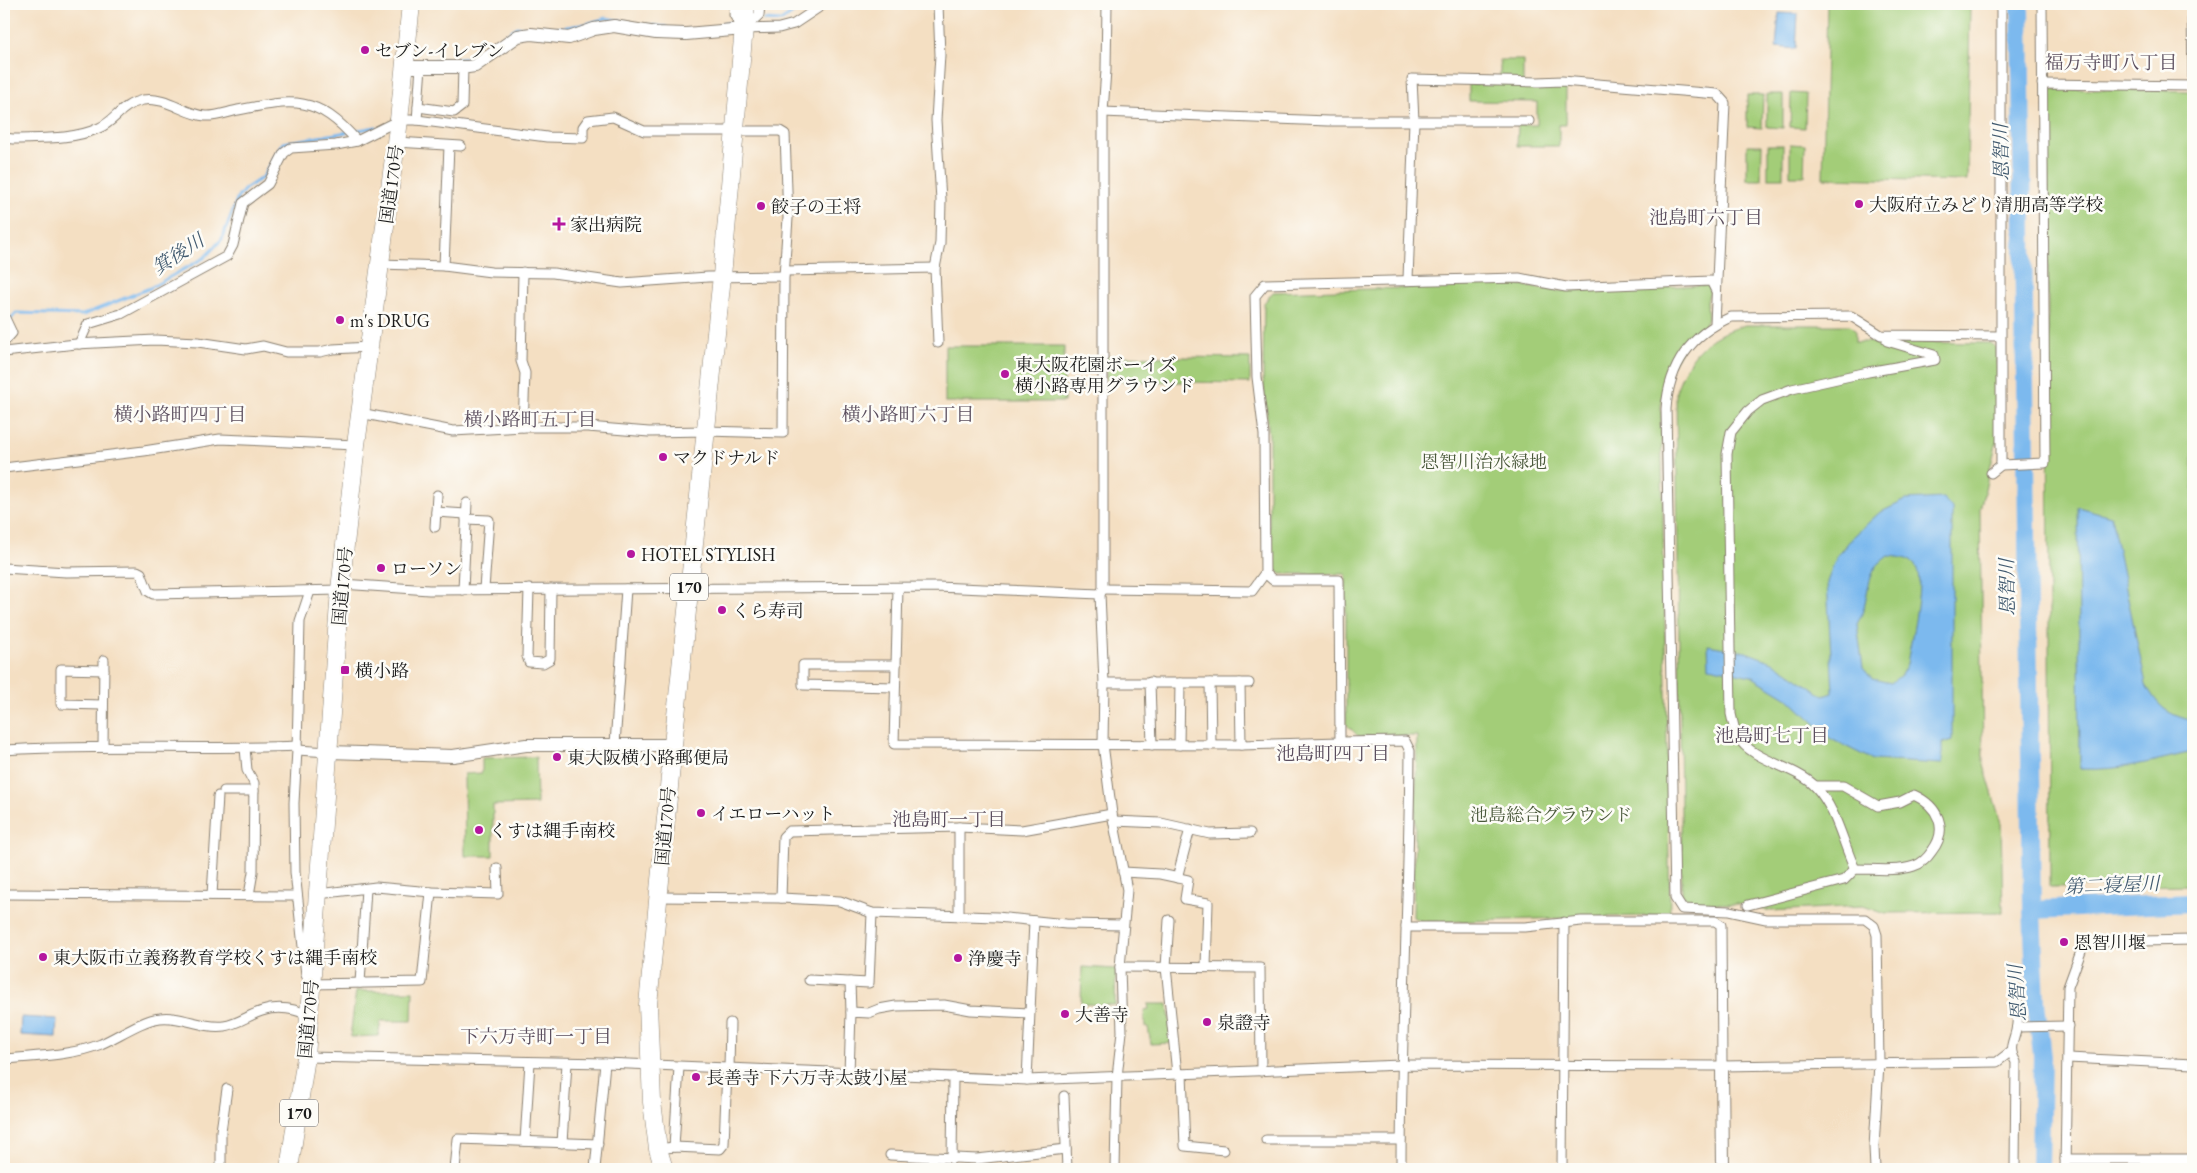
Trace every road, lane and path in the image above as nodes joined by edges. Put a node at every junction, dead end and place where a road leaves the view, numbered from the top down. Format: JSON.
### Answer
{"nodes":[{"id":1,"x":411,"y":4,"type":"edge"},
{"id":2,"x":735,"y":4,"type":"edge"},
{"id":3,"x":746,"y":4,"type":"edge"},
{"id":4,"x":760,"y":4,"type":"edge"},
{"id":5,"x":824,"y":4,"type":"edge"},
{"id":6,"x":938,"y":4,"type":"edge"},
{"id":7,"x":1106,"y":4,"type":"edge"},
{"id":8,"x":2001,"y":4,"type":"edge"},
{"id":9,"x":2042,"y":4,"type":"edge"},
{"id":10,"x":2192,"y":4,"type":"edge"},
{"id":11,"x":744,"y":29,"type":"junction"},
{"id":12,"x":413,"y":67,"type":"junction"},
{"id":13,"x":463,"y":67,"type":"junction"},
{"id":14,"x":2042,"y":84,"type":"junction"},
{"id":15,"x":2193,"y":86,"type":"edge"},
{"id":16,"x":418,"y":107,"type":"junction"},
{"id":17,"x":1103,"y":112,"type":"junction"},
{"id":18,"x":400,"y":120,"type":"junction"},
{"id":19,"x":417,"y":120,"type":"junction"},
{"id":20,"x":1414,"y":121,"type":"junction"},
{"id":21,"x":1529,"y":121,"type":"dead end"},
{"id":22,"x":736,"y":131,"type":"junction"},
{"id":23,"x":4,"y":138,"type":"edge"},
{"id":24,"x":357,"y":141,"type":"junction"},
{"id":25,"x":397,"y":142,"type":"junction"},
{"id":26,"x":449,"y":146,"type":"junction"},
{"id":27,"x":461,"y":146,"type":"dead end"},
{"id":28,"x":380,"y":264,"type":"junction"},
{"id":29,"x":444,"y":266,"type":"junction"},
{"id":30,"x":935,"y":268,"type":"junction"},
{"id":31,"x":523,"y":272,"type":"junction"},
{"id":32,"x":784,"y":274,"type":"junction"},
{"id":33,"x":722,"y":276,"type":"junction"},
{"id":34,"x":1408,"y":279,"type":"junction"},
{"id":35,"x":1716,"y":291,"type":"junction"},
{"id":36,"x":4,"y":316,"type":"edge"},
{"id":37,"x":1715,"y":324,"type":"junction"},
{"id":38,"x":2000,"y":336,"type":"junction"},
{"id":39,"x":1887,"y":341,"type":"dead end"},
{"id":40,"x":4,"y":342,"type":"edge"},
{"id":41,"x":938,"y":343,"type":"dead end"},
{"id":42,"x":79,"y":344,"type":"junction"},
{"id":43,"x":369,"y":347,"type":"junction"},
{"id":44,"x":4,"y":352,"type":"edge"},
{"id":45,"x":360,"y":413,"type":"junction"},
{"id":46,"x":523,"y":427,"type":"junction"},
{"id":47,"x":706,"y":431,"type":"junction"},
{"id":48,"x":356,"y":445,"type":"junction"},
{"id":49,"x":2001,"y":465,"type":"junction"},
{"id":50,"x":4,"y":468,"type":"edge"},
{"id":51,"x":1990,"y":473,"type":"dead end"},
{"id":52,"x":437,"y":495,"type":"dead end"},
{"id":53,"x":467,"y":503,"type":"dead end"},
{"id":54,"x":436,"y":512,"type":"junction"},
{"id":55,"x":466,"y":516,"type":"junction"},
{"id":56,"x":435,"y":527,"type":"dead end"},
{"id":57,"x":4,"y":568,"type":"edge"},
{"id":58,"x":1265,"y":573,"type":"junction"},
{"id":59,"x":341,"y":587,"type":"junction"},
{"id":60,"x":898,"y":588,"type":"junction"},
{"id":61,"x":484,"y":589,"type":"junction"},
{"id":62,"x":529,"y":589,"type":"junction"},
{"id":63,"x":551,"y":589,"type":"junction"},
{"id":64,"x":626,"y":589,"type":"junction"},
{"id":65,"x":689,"y":589,"type":"junction"},
{"id":66,"x":463,"y":590,"type":"junction"},
{"id":67,"x":310,"y":591,"type":"junction"},
{"id":68,"x":1101,"y":592,"type":"junction"},
{"id":69,"x":104,"y":660,"type":"dead end"},
{"id":70,"x":896,"y":665,"type":"junction"},
{"id":71,"x":104,"y":670,"type":"junction"},
{"id":72,"x":1150,"y":682,"type":"junction"},
{"id":73,"x":1104,"y":683,"type":"junction"},
{"id":74,"x":1180,"y":683,"type":"junction"},
{"id":75,"x":1210,"y":683,"type":"junction"},
{"id":76,"x":895,"y":687,"type":"junction"},
{"id":77,"x":103,"y":705,"type":"junction"},
{"id":78,"x":1340,"y":742,"type":"junction"},
{"id":79,"x":615,"y":744,"type":"junction"},
{"id":80,"x":1103,"y":744,"type":"junction"},
{"id":81,"x":1179,"y":744,"type":"junction"},
{"id":82,"x":673,"y":745,"type":"junction"},
{"id":83,"x":1152,"y":745,"type":"junction"},
{"id":84,"x":1211,"y":745,"type":"junction"},
{"id":85,"x":1241,"y":745,"type":"junction"},
{"id":86,"x":103,"y":746,"type":"junction"},
{"id":87,"x":244,"y":748,"type":"junction"},
{"id":88,"x":297,"y":748,"type":"junction"},
{"id":89,"x":4,"y":750,"type":"edge"},
{"id":90,"x":330,"y":752,"type":"junction"},
{"id":91,"x":1815,"y":786,"type":"junction"},
{"id":92,"x":254,"y":791,"type":"junction"},
{"id":93,"x":1113,"y":817,"type":"junction"},
{"id":94,"x":958,"y":827,"type":"junction"},
{"id":95,"x":1190,"y":829,"type":"junction"},
{"id":96,"x":1250,"y":832,"type":"dead end"},
{"id":97,"x":497,"y":868,"type":"dead end"},
{"id":98,"x":1855,"y":869,"type":"junction"},
{"id":99,"x":1123,"y":872,"type":"junction"},
{"id":100,"x":1177,"y":878,"type":"junction"},
{"id":101,"x":366,"y":889,"type":"junction"},
{"id":102,"x":431,"y":892,"type":"junction"},
{"id":103,"x":4,"y":894,"type":"edge"},
{"id":104,"x":318,"y":894,"type":"junction"},
{"id":105,"x":212,"y":895,"type":"junction"},
{"id":106,"x":249,"y":895,"type":"junction"},
{"id":107,"x":296,"y":896,"type":"junction"},
{"id":108,"x":658,"y":897,"type":"junction"},
{"id":109,"x":781,"y":898,"type":"junction"},
{"id":110,"x":1748,"y":905,"type":"dead end"},
{"id":111,"x":1682,"y":910,"type":"junction"},
{"id":112,"x":872,"y":913,"type":"junction"},
{"id":113,"x":959,"y":916,"type":"junction"},
{"id":114,"x":1169,"y":920,"type":"dead end"},
{"id":115,"x":1034,"y":921,"type":"junction"},
{"id":116,"x":1564,"y":922,"type":"junction"},
{"id":117,"x":1672,"y":922,"type":"junction"},
{"id":118,"x":1123,"y":925,"type":"junction"},
{"id":119,"x":1406,"y":926,"type":"junction"},
{"id":120,"x":2193,"y":940,"type":"edge"},
{"id":121,"x":1166,"y":967,"type":"junction"},
{"id":122,"x":1206,"y":967,"type":"junction"},
{"id":123,"x":1120,"y":968,"type":"junction"},
{"id":124,"x":810,"y":980,"type":"dead end"},
{"id":125,"x":850,"y":982,"type":"junction"},
{"id":126,"x":360,"y":983,"type":"junction"},
{"id":127,"x":311,"y":991,"type":"junction"},
{"id":128,"x":2017,"y":1000,"type":"dead end"},
{"id":129,"x":850,"y":1012,"type":"junction"},
{"id":130,"x":1029,"y":1013,"type":"junction"},
{"id":131,"x":309,"y":1018,"type":"junction"},
{"id":132,"x":730,"y":1023,"type":"dead end"},
{"id":133,"x":2018,"y":1026,"type":"junction"},
{"id":134,"x":2068,"y":1026,"type":"junction"},
{"id":135,"x":2010,"y":1052,"type":"junction"},
{"id":136,"x":306,"y":1057,"type":"junction"},
{"id":137,"x":2068,"y":1058,"type":"junction"},
{"id":138,"x":4,"y":1060,"type":"edge"},
{"id":139,"x":530,"y":1062,"type":"junction"},
{"id":140,"x":567,"y":1063,"type":"junction"},
{"id":141,"x":605,"y":1063,"type":"junction"},
{"id":142,"x":1879,"y":1064,"type":"junction"},
{"id":143,"x":2193,"y":1064,"type":"edge"},
{"id":144,"x":649,"y":1066,"type":"junction"},
{"id":145,"x":1401,"y":1066,"type":"junction"},
{"id":146,"x":1722,"y":1066,"type":"junction"},
{"id":147,"x":678,"y":1067,"type":"junction"},
{"id":148,"x":1562,"y":1067,"type":"junction"},
{"id":149,"x":728,"y":1069,"type":"junction"},
{"id":150,"x":1261,"y":1071,"type":"junction"},
{"id":151,"x":849,"y":1074,"type":"junction"},
{"id":152,"x":1179,"y":1074,"type":"junction"},
{"id":153,"x":954,"y":1077,"type":"junction"},
{"id":154,"x":1117,"y":1077,"type":"junction"},
{"id":155,"x":1027,"y":1080,"type":"junction"},
{"id":156,"x":227,"y":1090,"type":"dead end"},
{"id":157,"x":1064,"y":1096,"type":"dead end"},
{"id":158,"x":1266,"y":1140,"type":"dead end"},
{"id":159,"x":1401,"y":1140,"type":"junction"},
{"id":160,"x":525,"y":1141,"type":"junction"},
{"id":161,"x":562,"y":1143,"type":"junction"},
{"id":162,"x":598,"y":1144,"type":"junction"},
{"id":163,"x":666,"y":1148,"type":"junction"},
{"id":164,"x":1066,"y":1149,"type":"junction"},
{"id":165,"x":1224,"y":1150,"type":"dead end"},
{"id":166,"x":890,"y":1155,"type":"dead end"},
{"id":167,"x":977,"y":1158,"type":"junction"},
{"id":168,"x":952,"y":1159,"type":"junction"},
{"id":169,"x":2193,"y":1159,"type":"edge"},
{"id":170,"x":2065,"y":1160,"type":"junction"},
{"id":171,"x":220,"y":1169,"type":"edge"},
{"id":172,"x":289,"y":1169,"type":"edge"},
{"id":173,"x":455,"y":1169,"type":"edge"},
{"id":174,"x":595,"y":1169,"type":"edge"},
{"id":175,"x":664,"y":1169,"type":"edge"},
{"id":176,"x":976,"y":1169,"type":"edge"},
{"id":177,"x":1067,"y":1169,"type":"edge"},
{"id":178,"x":1115,"y":1169,"type":"edge"},
{"id":179,"x":1401,"y":1169,"type":"edge"},
{"id":180,"x":1562,"y":1169,"type":"edge"},
{"id":181,"x":1723,"y":1169,"type":"edge"},
{"id":182,"x":1875,"y":1169,"type":"edge"},
{"id":183,"x":2015,"y":1169,"type":"edge"},
{"id":184,"x":2065,"y":1169,"type":"edge"}],
"edges":[{"from":1,"to":12,"type":"highway","name":"国道170号","number":"170"},
{"from":2,"to":11,"type":"street"},
{"from":3,"to":11,"type":"highway","name":"国道170号","number":"170"},
{"from":4,"to":11,"type":"street"},
{"from":5,"to":11,"type":"street"},
{"from":6,"to":30,"type":"street"},
{"from":7,"to":17,"type":"street"},
{"from":8,"to":38,"type":"street"},
{"from":9,"to":14,"type":"street"},
{"from":10,"to":15,"type":"street"},
{"from":11,"to":13,"type":"street"},
{"from":11,"to":22,"type":"highway","name":"国道170号","number":"170"},
{"from":12,"to":13,"type":"street"},
{"from":12,"to":16,"type":"street"},
{"from":12,"to":18,"type":"highway","name":"国道170号","number":"170"},
{"from":13,"to":16,"type":"street"},
{"from":14,"to":15,"type":"street"},
{"from":14,"to":49,"type":"street"},
{"from":16,"to":19,"type":"street"},
{"from":17,"to":20,"type":"street"},
{"from":17,"to":68,"type":"street"},
{"from":18,"to":19,"type":"street"},
{"from":18,"to":24,"type":"street"},
{"from":18,"to":25,"type":"highway","name":"国道170号","number":"170"},
{"from":19,"to":22,"type":"street"},
{"from":20,"to":21,"type":"street"},
{"from":20,"to":34,"type":"street"},
{"from":20,"to":35,"type":"street"},
{"from":22,"to":32,"type":"street"},
{"from":22,"to":33,"type":"highway","name":"国道170号","number":"170"},
{"from":23,"to":24,"type":"street"},
{"from":24,"to":42,"type":"street"},
{"from":25,"to":26,"type":"street"},
{"from":25,"to":28,"type":"highway","name":"国道170号","number":"170"},
{"from":26,"to":27,"type":"street"},
{"from":26,"to":29,"type":"street"},
{"from":28,"to":29,"type":"street"},
{"from":28,"to":43,"type":"highway","name":"国道170号","number":"170"},
{"from":29,"to":31,"type":"street"},
{"from":30,"to":32,"type":"street"},
{"from":30,"to":41,"type":"street"},
{"from":31,"to":33,"type":"street"},
{"from":31,"to":46,"type":"street"},
{"from":32,"to":33,"type":"street"},
{"from":32,"to":47,"type":"street"},
{"from":33,"to":47,"type":"highway","name":"国道170号","number":"170"},
{"from":34,"to":35,"type":"street"},
{"from":34,"to":58,"type":"street"},
{"from":35,"to":37,"type":"street"},
{"from":36,"to":40,"type":"street"},
{"from":37,"to":38,"type":"street"},
{"from":37,"to":111,"type":"street"},
{"from":38,"to":49,"type":"street"},
{"from":39,"to":91,"type":"street"},
{"from":42,"to":43,"type":"street"},
{"from":42,"to":44,"type":"street"},
{"from":43,"to":45,"type":"highway","name":"国道170号","number":"170"},
{"from":45,"to":46,"type":"street"},
{"from":45,"to":48,"type":"highway","name":"国道170号","number":"170"},
{"from":46,"to":47,"type":"street"},
{"from":47,"to":65,"type":"highway","name":"国道170号","number":"170"},
{"from":48,"to":50,"type":"street"},
{"from":48,"to":59,"type":"highway","name":"国道170号","number":"170"},
{"from":49,"to":51,"type":"street"},
{"from":52,"to":54,"type":"street"},
{"from":53,"to":55,"type":"street"},
{"from":54,"to":55,"type":"street"},
{"from":54,"to":56,"type":"street"},
{"from":55,"to":61,"type":"street"},
{"from":55,"to":66,"type":"street"},
{"from":57,"to":67,"type":"street"},
{"from":58,"to":68,"type":"street"},
{"from":58,"to":78,"type":"street"},
{"from":59,"to":66,"type":"street"},
{"from":59,"to":67,"type":"street"},
{"from":59,"to":90,"type":"highway","name":"国道170号","number":"170"},
{"from":60,"to":65,"type":"street"},
{"from":60,"to":68,"type":"street"},
{"from":60,"to":70,"type":"street"},
{"from":61,"to":62,"type":"street"},
{"from":61,"to":66,"type":"street"},
{"from":62,"to":63,"type":"street"},
{"from":62,"to":63,"type":"street"},
{"from":63,"to":64,"type":"street"},
{"from":64,"to":65,"type":"street"},
{"from":64,"to":79,"type":"street"},
{"from":65,"to":82,"type":"highway","name":"国道170号","number":"170"},
{"from":67,"to":88,"type":"street"},
{"from":68,"to":73,"type":"street"},
{"from":69,"to":71,"type":"street"},
{"from":70,"to":76,"type":"street"},
{"from":70,"to":76,"type":"street"},
{"from":71,"to":77,"type":"street"},
{"from":71,"to":77,"type":"street"},
{"from":72,"to":73,"type":"street"},
{"from":72,"to":74,"type":"street"},
{"from":72,"to":83,"type":"street"},
{"from":73,"to":80,"type":"street"},
{"from":74,"to":75,"type":"street"},
{"from":74,"to":81,"type":"street"},
{"from":75,"to":84,"type":"street"},
{"from":75,"to":85,"type":"street"},
{"from":76,"to":80,"type":"street"},
{"from":77,"to":86,"type":"street"},
{"from":78,"to":85,"type":"street"},
{"from":78,"to":119,"type":"street"},
{"from":79,"to":82,"type":"street"},
{"from":79,"to":90,"type":"street"},
{"from":80,"to":83,"type":"street"},
{"from":80,"to":93,"type":"street"},
{"from":81,"to":83,"type":"street"},
{"from":81,"to":84,"type":"street"},
{"from":82,"to":108,"type":"highway","name":"国道170号","number":"170"},
{"from":84,"to":85,"type":"street"},
{"from":86,"to":87,"type":"street"},
{"from":86,"to":89,"type":"street"},
{"from":87,"to":88,"type":"street"},
{"from":87,"to":92,"type":"street"},
{"from":88,"to":90,"type":"street"},
{"from":88,"to":107,"type":"street"},
{"from":90,"to":104,"type":"highway","name":"国道170号","number":"170"},
{"from":91,"to":98,"type":"street"},
{"from":91,"to":98,"type":"street"},
{"from":92,"to":105,"type":"street"},
{"from":92,"to":106,"type":"street"},
{"from":93,"to":94,"type":"street"},
{"from":93,"to":95,"type":"street"},
{"from":93,"to":99,"type":"street"},
{"from":94,"to":109,"type":"street"},
{"from":94,"to":113,"type":"street"},
{"from":95,"to":96,"type":"street"},
{"from":95,"to":100,"type":"street"},
{"from":97,"to":102,"type":"street"},
{"from":98,"to":110,"type":"street"},
{"from":99,"to":100,"type":"street"},
{"from":99,"to":118,"type":"street"},
{"from":100,"to":122,"type":"street"},
{"from":101,"to":102,"type":"street"},
{"from":101,"to":104,"type":"street"},
{"from":101,"to":126,"type":"street"},
{"from":102,"to":126,"type":"street"},
{"from":103,"to":105,"type":"street"},
{"from":104,"to":127,"type":"highway","name":"国道170号","number":"170"},
{"from":105,"to":106,"type":"street"},
{"from":106,"to":107,"type":"street"},
{"from":107,"to":127,"type":"street"},
{"from":108,"to":109,"type":"street"},
{"from":108,"to":144,"type":"highway","name":"国道170号","number":"170"},
{"from":109,"to":112,"type":"street"},
{"from":111,"to":117,"type":"street"},
{"from":111,"to":142,"type":"street"},
{"from":112,"to":113,"type":"street"},
{"from":112,"to":125,"type":"street"},
{"from":113,"to":115,"type":"street"},
{"from":114,"to":121,"type":"street"},
{"from":115,"to":118,"type":"street"},
{"from":115,"to":130,"type":"street"},
{"from":116,"to":117,"type":"street"},
{"from":116,"to":119,"type":"street"},
{"from":116,"to":148,"type":"street"},
{"from":117,"to":146,"type":"street"},
{"from":118,"to":123,"type":"street"},
{"from":119,"to":145,"type":"street"},
{"from":120,"to":134,"type":"street"},
{"from":121,"to":122,"type":"street"},
{"from":121,"to":123,"type":"street"},
{"from":121,"to":152,"type":"street"},
{"from":122,"to":150,"type":"street"},
{"from":123,"to":154,"type":"street"},
{"from":124,"to":125,"type":"street"},
{"from":125,"to":129,"type":"street"},
{"from":126,"to":127,"type":"street"},
{"from":127,"to":131,"type":"highway","name":"国道170号","number":"170"},
{"from":128,"to":133,"type":"street"},
{"from":129,"to":130,"type":"street"},
{"from":129,"to":151,"type":"street"},
{"from":130,"to":155,"type":"street"},
{"from":131,"to":136,"type":"highway","name":"国道170号","number":"170"},
{"from":131,"to":138,"type":"street"},
{"from":132,"to":149,"type":"street"},
{"from":133,"to":134,"type":"street"},
{"from":133,"to":135,"type":"street"},
{"from":134,"to":137,"type":"street"},
{"from":135,"to":142,"type":"street"},
{"from":135,"to":183,"type":"street"},
{"from":136,"to":139,"type":"street"},
{"from":136,"to":172,"type":"highway","name":"国道170号","number":"170"},
{"from":137,"to":143,"type":"street"},
{"from":137,"to":170,"type":"street"},
{"from":139,"to":140,"type":"street"},
{"from":139,"to":160,"type":"street"},
{"from":140,"to":141,"type":"street"},
{"from":140,"to":161,"type":"street"},
{"from":141,"to":144,"type":"street"},
{"from":141,"to":162,"type":"street"},
{"from":142,"to":146,"type":"street"},
{"from":142,"to":182,"type":"street"},
{"from":144,"to":147,"type":"street"},
{"from":144,"to":163,"type":"highway","name":"国道170号","number":"170"},
{"from":145,"to":148,"type":"street"},
{"from":145,"to":150,"type":"street"},
{"from":145,"to":159,"type":"street"},
{"from":146,"to":148,"type":"street"},
{"from":146,"to":181,"type":"street"},
{"from":147,"to":149,"type":"street"},
{"from":147,"to":163,"type":"street"},
{"from":148,"to":180,"type":"street"},
{"from":149,"to":151,"type":"street"},
{"from":149,"to":163,"type":"street"},
{"from":150,"to":152,"type":"street"},
{"from":151,"to":153,"type":"street"},
{"from":152,"to":154,"type":"street"},
{"from":152,"to":165,"type":"street"},
{"from":153,"to":155,"type":"street"},
{"from":153,"to":168,"type":"street"},
{"from":154,"to":155,"type":"street"},
{"from":154,"to":178,"type":"street"},
{"from":156,"to":171,"type":"street"},
{"from":157,"to":164,"type":"street"},
{"from":158,"to":159,"type":"street"},
{"from":159,"to":179,"type":"street"},
{"from":160,"to":161,"type":"street"},
{"from":160,"to":173,"type":"street"},
{"from":161,"to":162,"type":"street"},
{"from":162,"to":174,"type":"street"},
{"from":163,"to":175,"type":"highway","name":"国道170号","number":"170"},
{"from":164,"to":167,"type":"street"},
{"from":164,"to":177,"type":"street"},
{"from":166,"to":168,"type":"street"},
{"from":167,"to":168,"type":"street"},
{"from":167,"to":176,"type":"street"},
{"from":169,"to":170,"type":"street"},
{"from":170,"to":184,"type":"street"}]}
